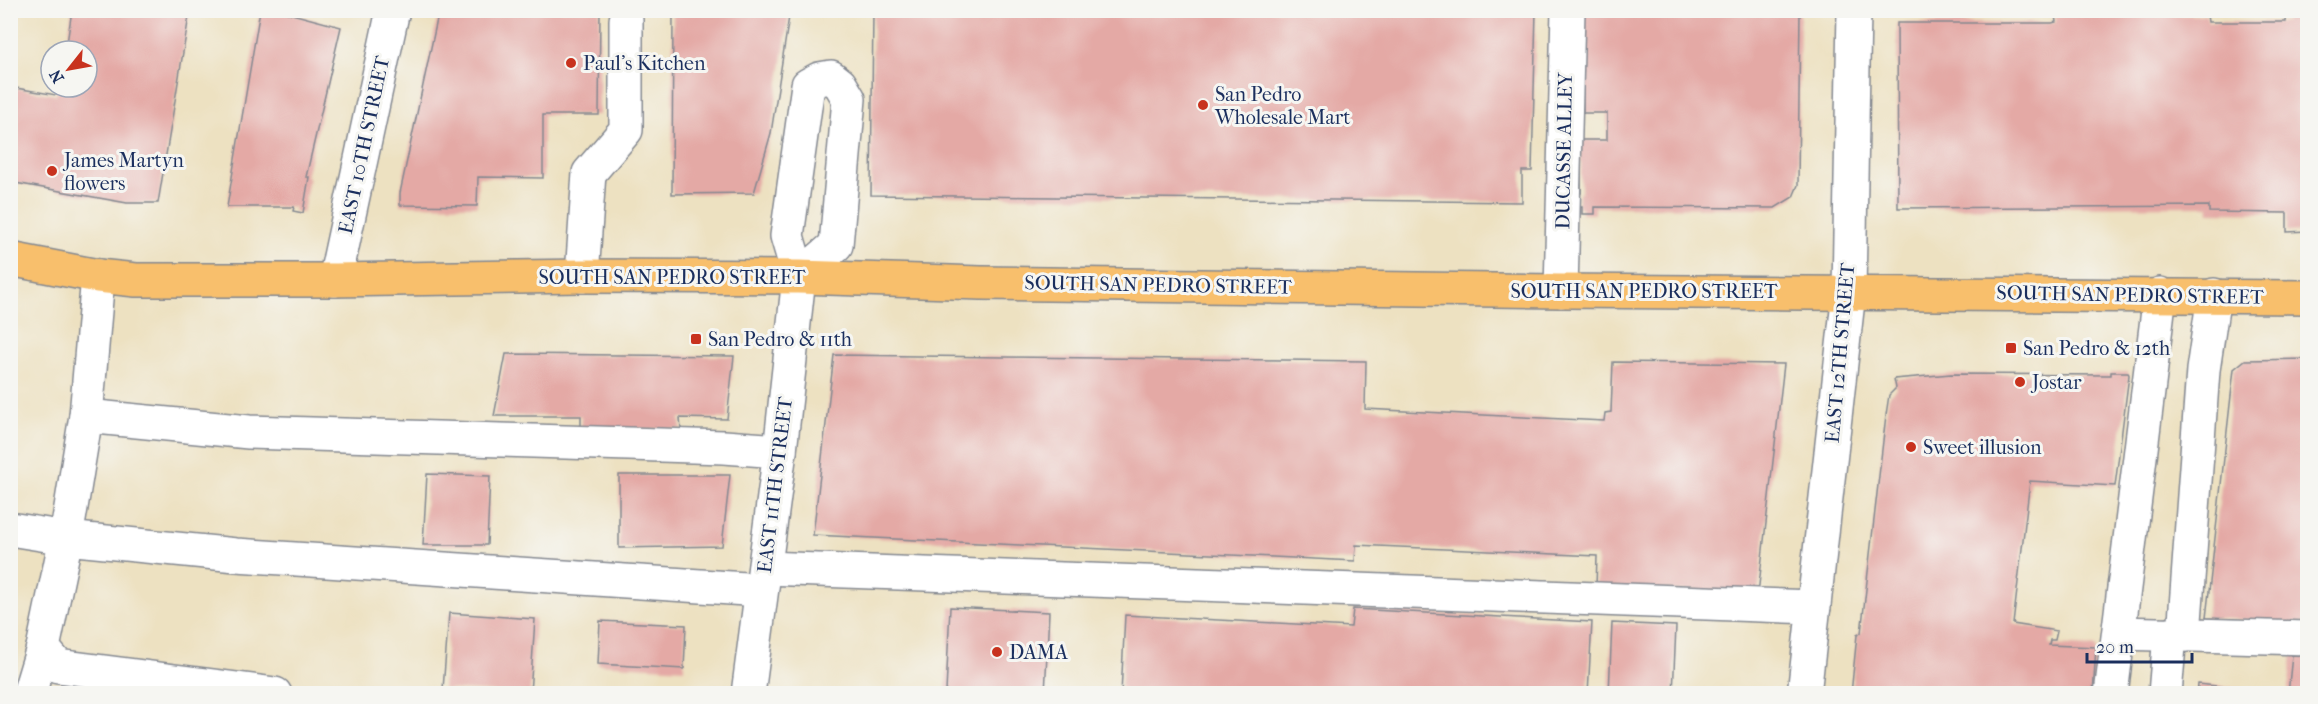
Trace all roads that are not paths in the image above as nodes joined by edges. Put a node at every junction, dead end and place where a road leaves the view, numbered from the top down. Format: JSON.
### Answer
{"nodes":[{"id":1,"x":393,"y":10,"type":"edge"},
{"id":2,"x":1568,"y":10,"type":"edge"},
{"id":3,"x":1854,"y":10,"type":"edge"},
{"id":4,"x":627,"y":20,"type":"dead end"},
{"id":5,"x":10,"y":259,"type":"edge"},
{"id":6,"x":98,"y":276,"type":"junction"},
{"id":7,"x":582,"y":276,"type":"junction"},
{"id":8,"x":799,"y":277,"type":"junction"},
{"id":9,"x":335,"y":280,"type":"junction"},
{"id":10,"x":1561,"y":291,"type":"junction"},
{"id":11,"x":1849,"y":292,"type":"junction"},
{"id":12,"x":2160,"y":294,"type":"junction"},
{"id":13,"x":2214,"y":295,"type":"junction"},
{"id":14,"x":2307,"y":297,"type":"edge"},
{"id":15,"x":86,"y":416,"type":"junction"},
{"id":16,"x":780,"y":451,"type":"junction"},
{"id":17,"x":10,"y":529,"type":"edge"},
{"id":18,"x":66,"y":538,"type":"junction"},
{"id":19,"x":763,"y":579,"type":"junction"},
{"id":20,"x":1814,"y":607,"type":"junction"},
{"id":21,"x":2119,"y":633,"type":"junction"},
{"id":22,"x":2177,"y":635,"type":"junction"},
{"id":23,"x":2307,"y":638,"type":"edge"},
{"id":24,"x":43,"y":648,"type":"junction"},
{"id":25,"x":29,"y":693,"type":"edge"},
{"id":26,"x":275,"y":693,"type":"edge"},
{"id":27,"x":748,"y":693,"type":"edge"},
{"id":28,"x":1804,"y":693,"type":"edge"},
{"id":29,"x":2111,"y":693,"type":"edge"},
{"id":30,"x":2165,"y":693,"type":"edge"}],
"edges":[{"from":1,"to":9,"type":"street","name":"EAST 10TH STREET"},
{"from":2,"to":10,"type":"street","name":"DUCASSE ALLEY"},
{"from":3,"to":11,"type":"street","name":"EAST 12TH STREET"},
{"from":4,"to":7,"type":"street"},
{"from":5,"to":6,"type":"main road","name":"SOUTH SAN PEDRO STREET"},
{"from":6,"to":9,"type":"main road","name":"SOUTH SAN PEDRO STREET"},
{"from":6,"to":15,"type":"street"},
{"from":7,"to":8,"type":"main road","name":"SOUTH SAN PEDRO STREET"},
{"from":7,"to":9,"type":"main road","name":"SOUTH SAN PEDRO STREET"},
{"from":8,"to":8,"type":"street"},
{"from":8,"to":10,"type":"main road","name":"SOUTH SAN PEDRO STREET"},
{"from":8,"to":16,"type":"street","name":"EAST 11TH STREET"},
{"from":10,"to":11,"type":"main road","name":"SOUTH SAN PEDRO STREET"},
{"from":11,"to":12,"type":"main road","name":"SOUTH SAN PEDRO STREET"},
{"from":11,"to":20,"type":"street","name":"EAST 12TH STREET"},
{"from":12,"to":13,"type":"main road","name":"SOUTH SAN PEDRO STREET"},
{"from":12,"to":21,"type":"street"},
{"from":13,"to":14,"type":"main road","name":"SOUTH SAN PEDRO STREET"},
{"from":13,"to":22,"type":"street"},
{"from":15,"to":16,"type":"street"},
{"from":15,"to":18,"type":"street"},
{"from":16,"to":19,"type":"street","name":"EAST 11TH STREET"},
{"from":17,"to":18,"type":"street"},
{"from":18,"to":19,"type":"street"},
{"from":18,"to":24,"type":"street"},
{"from":19,"to":20,"type":"street"},
{"from":19,"to":27,"type":"street","name":"EAST 11TH STREET"},
{"from":20,"to":28,"type":"street","name":"EAST 12TH STREET"},
{"from":21,"to":22,"type":"street"},
{"from":21,"to":29,"type":"street"},
{"from":22,"to":23,"type":"street"},
{"from":22,"to":30,"type":"street"},
{"from":24,"to":25,"type":"street"},
{"from":24,"to":26,"type":"street"}]}
